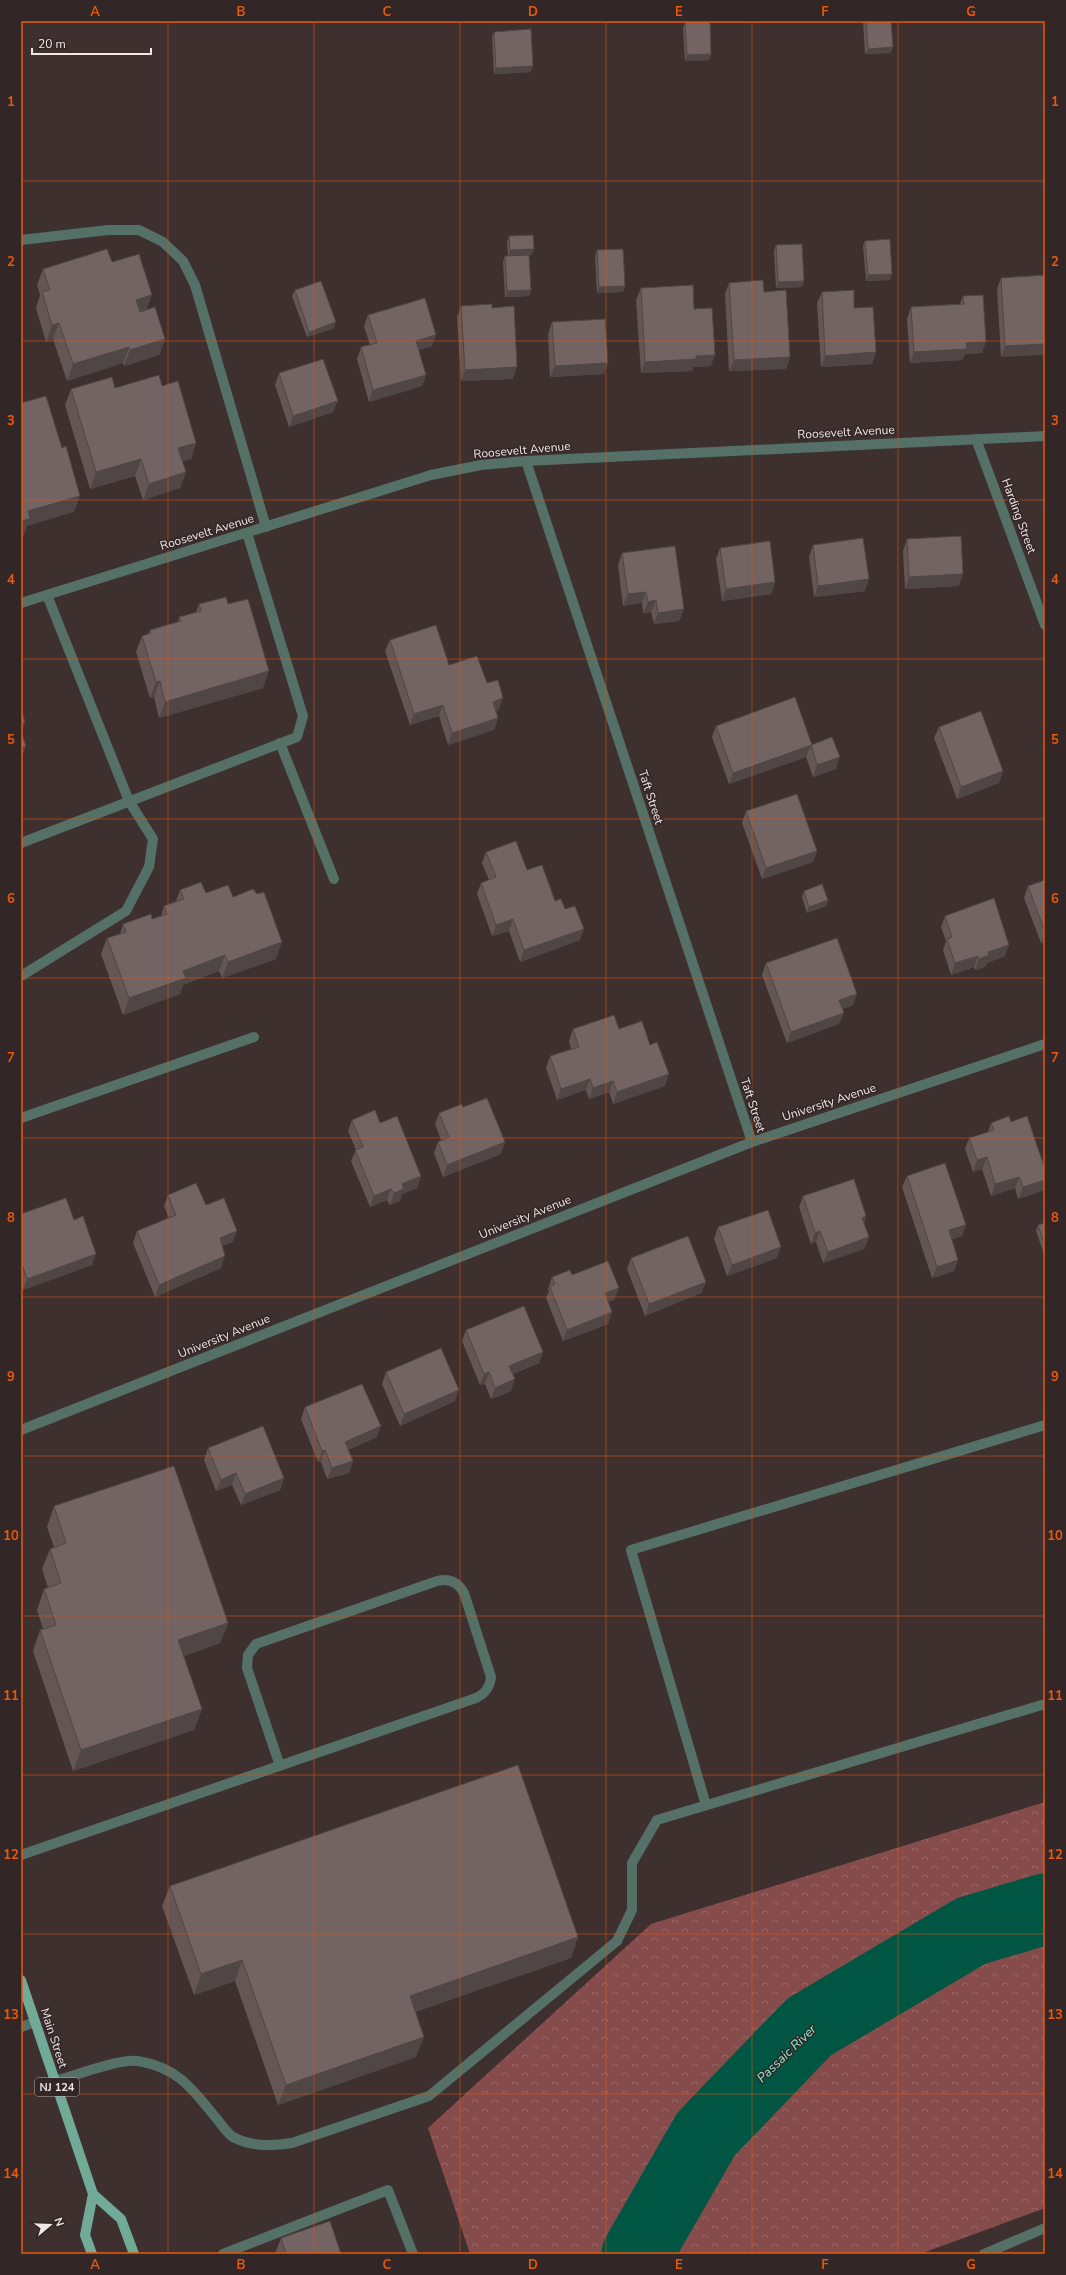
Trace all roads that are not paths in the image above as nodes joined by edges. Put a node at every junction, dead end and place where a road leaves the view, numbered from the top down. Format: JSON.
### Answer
{"nodes":[{"id":1,"x":21,"y":240,"type":"edge"},
{"id":2,"x":1045,"y":436,"type":"edge"},
{"id":3,"x":976,"y":439,"type":"junction"},
{"id":4,"x":526,"y":461,"type":"junction"},
{"id":5,"x":266,"y":527,"type":"junction"},
{"id":6,"x":247,"y":533,"type":"junction"},
{"id":7,"x":47,"y":595,"type":"junction"},
{"id":8,"x":21,"y":603,"type":"edge"},
{"id":9,"x":1045,"y":625,"type":"edge"},
{"id":10,"x":280,"y":743,"type":"junction"},
{"id":11,"x":129,"y":801,"type":"junction"},
{"id":12,"x":21,"y":843,"type":"edge"},
{"id":13,"x":334,"y":879,"type":"dead end"},
{"id":14,"x":21,"y":976,"type":"edge"},
{"id":15,"x":254,"y":1038,"type":"dead end"},
{"id":16,"x":1045,"y":1044,"type":"edge"},
{"id":17,"x":21,"y":1118,"type":"edge"},
{"id":18,"x":752,"y":1142,"type":"junction"},
{"id":19,"x":1045,"y":1425,"type":"edge"},
{"id":20,"x":21,"y":1430,"type":"edge"},
{"id":21,"x":1045,"y":1704,"type":"edge"},
{"id":22,"x":280,"y":1766,"type":"junction"},
{"id":23,"x":706,"y":1805,"type":"junction"},
{"id":24,"x":21,"y":1855,"type":"edge"},
{"id":25,"x":21,"y":1980,"type":"edge"},
{"id":26,"x":35,"y":2022,"type":"junction"},
{"id":27,"x":21,"y":2027,"type":"edge"},
{"id":28,"x":55,"y":2081,"type":"junction"},
{"id":29,"x":93,"y":2194,"type":"junction"},
{"id":30,"x":1045,"y":2228,"type":"edge"},
{"id":31,"x":92,"y":2254,"type":"edge"},
{"id":32,"x":134,"y":2254,"type":"edge"},
{"id":33,"x":223,"y":2254,"type":"edge"},
{"id":34,"x":413,"y":2254,"type":"edge"},
{"id":35,"x":984,"y":2254,"type":"edge"}],
"edges":[{"from":1,"to":5,"type":"street"},
{"from":2,"to":3,"type":"street","name":"Roosevelt Avenue"},
{"from":3,"to":4,"type":"street","name":"Roosevelt Avenue"},
{"from":3,"to":9,"type":"street","name":"Harding Street"},
{"from":4,"to":5,"type":"street","name":"Roosevelt Avenue"},
{"from":4,"to":18,"type":"street","name":"Taft Street"},
{"from":5,"to":6,"type":"street","name":"Roosevelt Avenue"},
{"from":6,"to":7,"type":"street","name":"Roosevelt Avenue"},
{"from":6,"to":10,"type":"street"},
{"from":7,"to":8,"type":"street","name":"Roosevelt Avenue"},
{"from":7,"to":11,"type":"street"},
{"from":10,"to":11,"type":"street"},
{"from":10,"to":13,"type":"street"},
{"from":11,"to":12,"type":"street"},
{"from":11,"to":14,"type":"street"},
{"from":15,"to":17,"type":"street"},
{"from":16,"to":18,"type":"street","name":"University Avenue"},
{"from":18,"to":20,"type":"street","name":"University Avenue"},
{"from":19,"to":23,"type":"street"},
{"from":21,"to":23,"type":"street"},
{"from":22,"to":22,"type":"street"},
{"from":22,"to":24,"type":"street"},
{"from":23,"to":28,"type":"street"},
{"from":25,"to":26,"type":"main road","name":"Main Street","number":"NJ 124"},
{"from":26,"to":27,"type":"street"},
{"from":26,"to":28,"type":"main road","name":"Main Street","number":"NJ 124"},
{"from":28,"to":29,"type":"main road","name":"Main Street","number":"NJ 124"},
{"from":29,"to":31,"type":"main road","number":"NJ 124"},
{"from":29,"to":32,"type":"main road","number":"NJ 124"},
{"from":30,"to":35,"type":"street"},
{"from":33,"to":34,"type":"street"}]}
